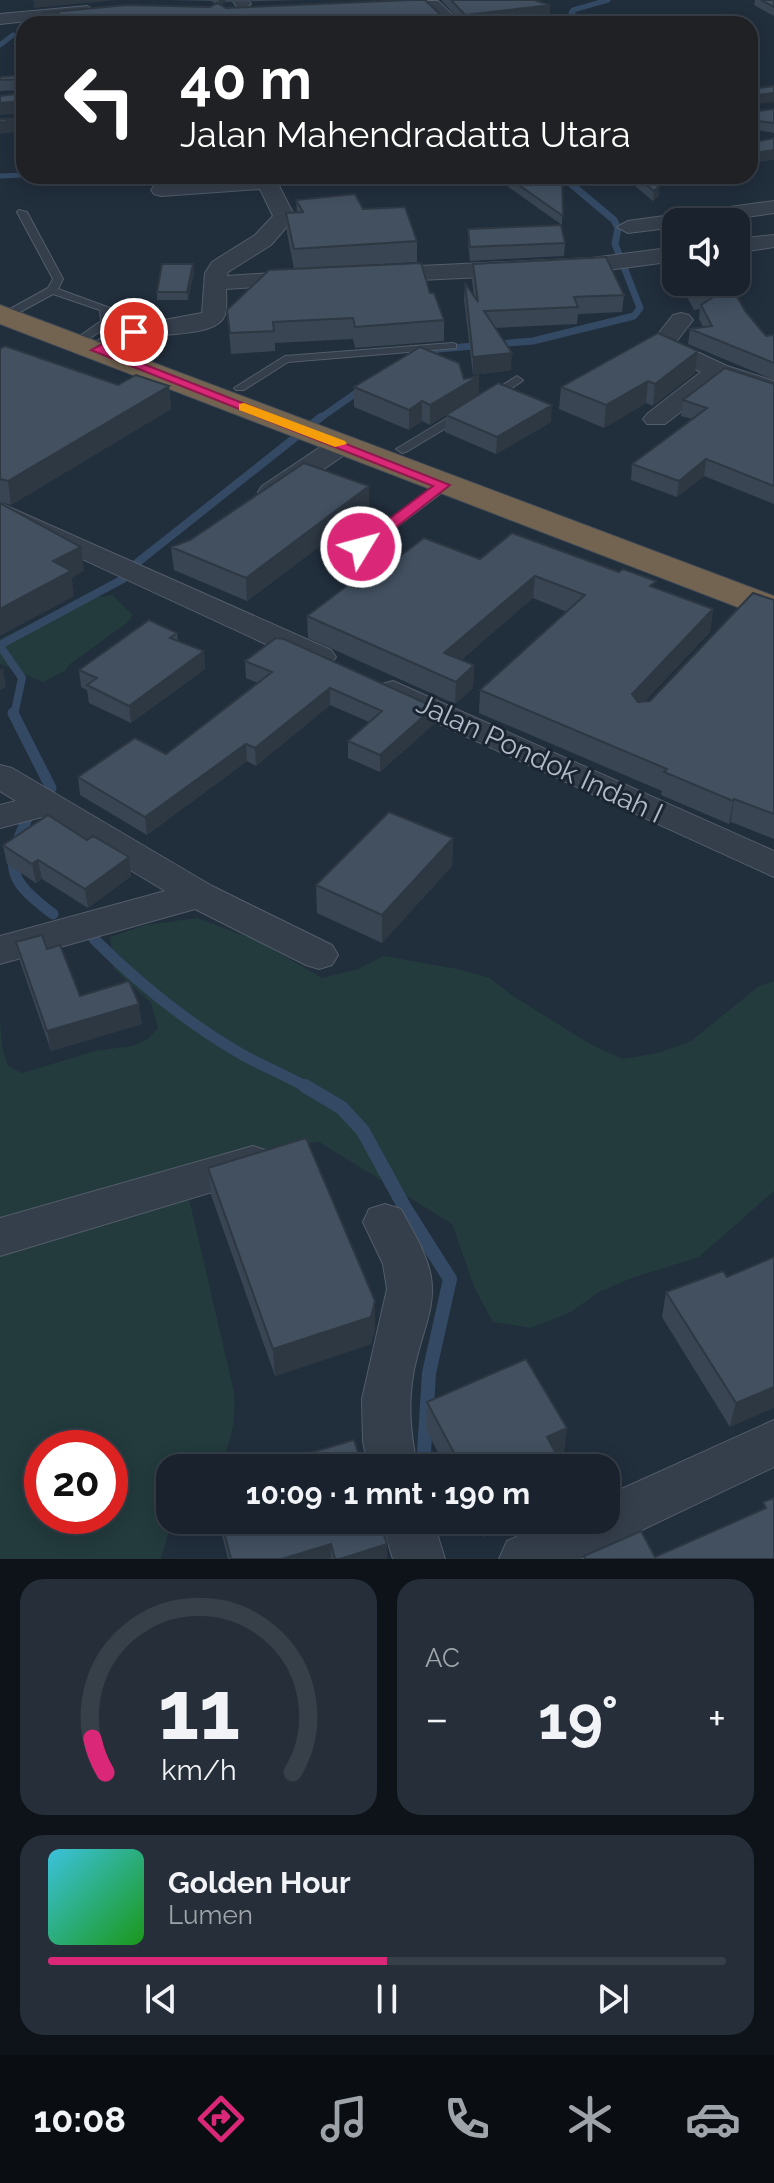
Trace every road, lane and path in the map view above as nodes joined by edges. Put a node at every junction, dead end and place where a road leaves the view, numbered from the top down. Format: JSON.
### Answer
{"nodes":[{"id":1,"x":432,"y":4,"type":"edge"},
{"id":2,"x":98,"y":10,"type":"edge"},
{"id":3,"x":33,"y":16,"type":"edge"},
{"id":4,"x":445,"y":16,"type":"edge"},
{"id":5,"x":218,"y":184,"type":"edge"},
{"id":6,"x":268,"y":184,"type":"edge"},
{"id":7,"x":161,"y":190,"type":"dead end"},
{"id":8,"x":774,"y":207,"type":"edge"},
{"id":9,"x":22,"y":212,"type":"dead end"},
{"id":10,"x":628,"y":227,"type":"dead end"},
{"id":11,"x":774,"y":241,"type":"edge"},
{"id":12,"x":750,"y":244,"type":"edge"},
{"id":13,"x":662,"y":256,"type":"edge"},
{"id":14,"x":357,"y":276,"type":"edge"},
{"id":15,"x":326,"y":277,"type":"edge"},
{"id":16,"x":216,"y":283,"type":"junction"},
{"id":17,"x":16,"y":305,"type":"edge"},
{"id":18,"x":681,"y":320,"type":"dead end"},
{"id":19,"x":96,"y":342,"type":"junction"},
{"id":20,"x":452,"y":346,"type":"dead end"},
{"id":21,"x":718,"y":371,"type":"junction"},
{"id":22,"x":517,"y":380,"type":"dead end"},
{"id":23,"x":240,"y":388,"type":"junction"},
{"id":24,"x":774,"y":389,"type":"edge"},
{"id":25,"x":656,"y":419,"type":"dead end"},
{"id":26,"x":341,"y":445,"type":"junction"},
{"id":27,"x":402,"y":449,"type":"junction"},
{"id":28,"x":443,"y":485,"type":"junction"},
{"id":29,"x":0,"y":511,"type":"edge"},
{"id":30,"x":245,"y":511,"type":"edge"},
{"id":31,"x":361,"y":547,"type":"dead end"},
{"id":32,"x":760,"y":602,"type":"edge"},
{"id":33,"x":0,"y":776,"type":"edge"},
{"id":34,"x":46,"y":804,"type":"junction"},
{"id":35,"x":0,"y":817,"type":"edge"},
{"id":36,"x":774,"y":865,"type":"edge"},
{"id":37,"x":199,"y":895,"type":"junction"},
{"id":38,"x":0,"y":950,"type":"edge"},
{"id":39,"x":319,"y":955,"type":"dead end"},
{"id":40,"x":273,"y":1157,"type":"edge"},
{"id":41,"x":385,"y":1222,"type":"dead end"},
{"id":42,"x":0,"y":1237,"type":"edge"},
{"id":43,"x":774,"y":1443,"type":"edge"},
{"id":44,"x":390,"y":1454,"type":"edge"},
{"id":45,"x":411,"y":1534,"type":"edge"},
{"id":46,"x":419,"y":1559,"type":"edge"},
{"id":47,"x":525,"y":1559,"type":"edge"}],
"edges":[{"from":1,"to":4,"type":"street"},
{"from":2,"to":3,"type":"street"},
{"from":5,"to":7,"type":"street"},
{"from":6,"to":16,"type":"street"},
{"from":8,"to":10,"type":"street"},
{"from":9,"to":17,"type":"lane"},
{"from":11,"to":12,"type":"street"},
{"from":13,"to":14,"type":"street"},
{"from":15,"to":16,"type":"street"},
{"from":16,"to":19,"type":"street"},
{"from":17,"to":19,"type":"highway"},
{"from":17,"to":19,"type":"lane"},
{"from":18,"to":21,"type":"street"},
{"from":19,"to":23,"type":"highway"},
{"from":19,"to":26,"type":"highway"},
{"from":20,"to":23,"type":"lane"},
{"from":21,"to":24,"type":"street"},
{"from":21,"to":25,"type":"street"},
{"from":22,"to":27,"type":"lane"},
{"from":23,"to":27,"type":"highway"},
{"from":26,"to":28,"type":"highway"},
{"from":26,"to":30,"type":"street"},
{"from":27,"to":32,"type":"highway"},
{"from":28,"to":31,"type":"lane"},
{"from":28,"to":32,"type":"highway"},
{"from":29,"to":36,"type":"street","name":"Jalan Pondok Indah I"},
{"from":33,"to":34,"type":"street"},
{"from":34,"to":35,"type":"street"},
{"from":34,"to":37,"type":"street"},
{"from":37,"to":38,"type":"street"},
{"from":37,"to":39,"type":"street"},
{"from":40,"to":42,"type":"street"},
{"from":41,"to":44,"type":"street"},
{"from":43,"to":47,"type":"street"},
{"from":45,"to":46,"type":"street"}]}
